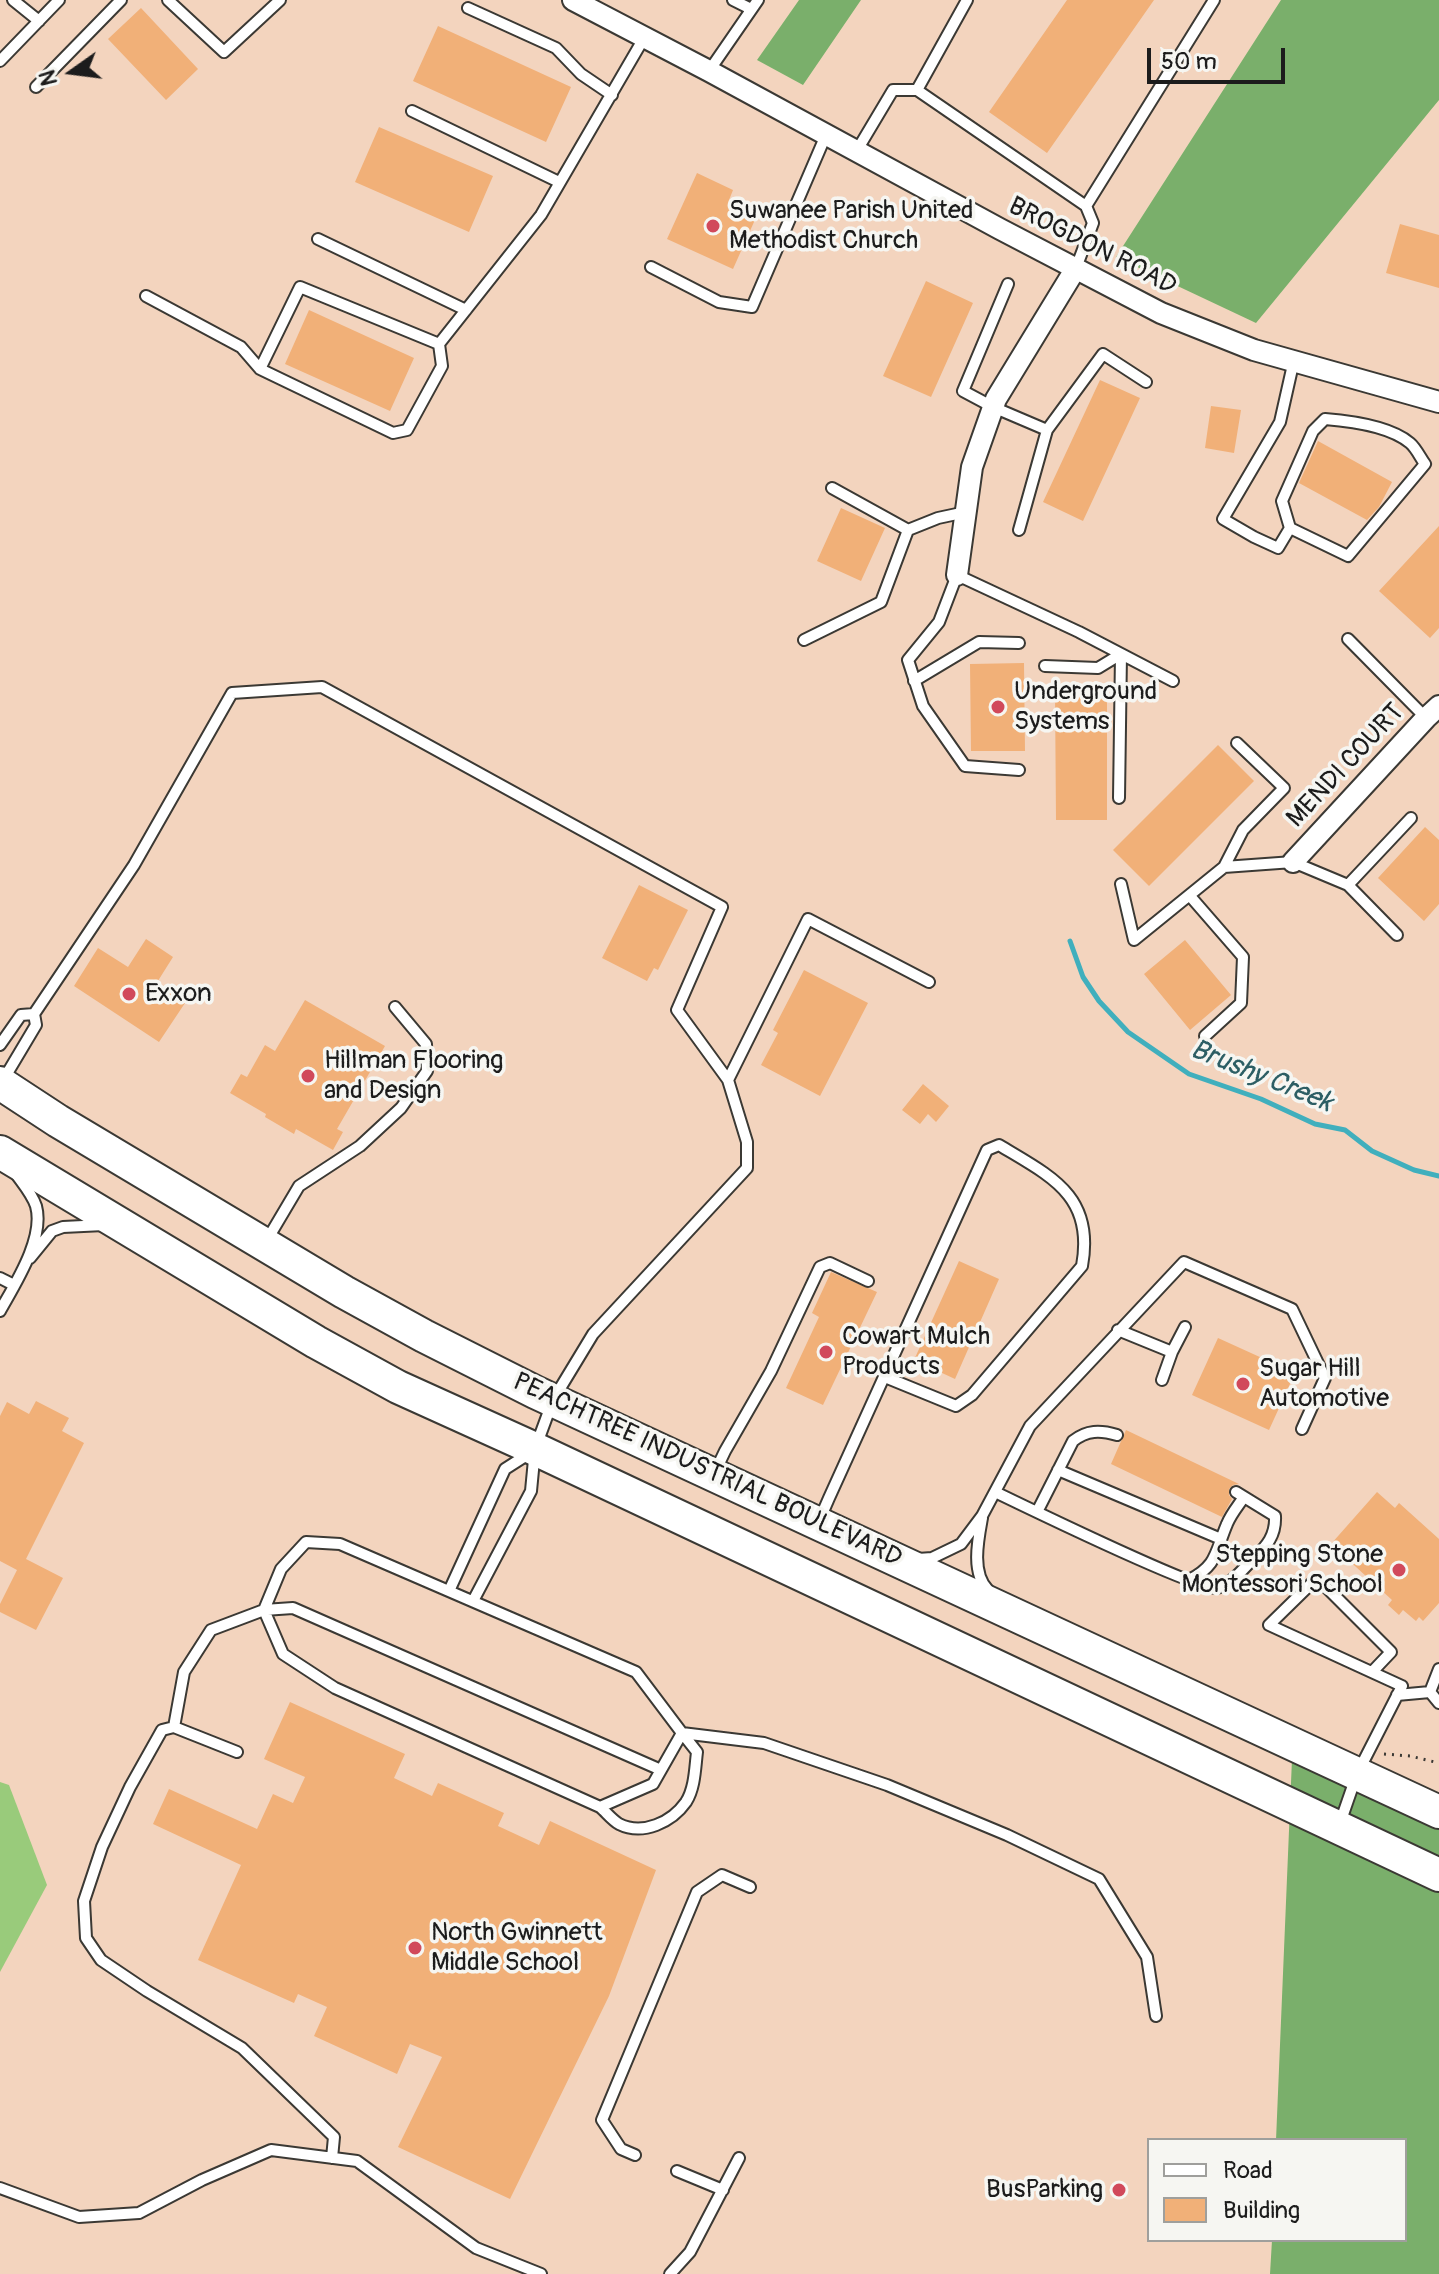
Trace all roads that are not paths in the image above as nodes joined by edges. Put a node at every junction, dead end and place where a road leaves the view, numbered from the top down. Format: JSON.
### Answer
{"nodes":[{"id":1,"x":13,"y":0,"type":"edge"},
{"id":2,"x":59,"y":0,"type":"edge"},
{"id":3,"x":121,"y":0,"type":"edge"},
{"id":4,"x":168,"y":0,"type":"edge"},
{"id":5,"x":280,"y":0,"type":"edge"},
{"id":6,"x":573,"y":0,"type":"edge"},
{"id":7,"x":733,"y":0,"type":"edge"},
{"id":8,"x":967,"y":0,"type":"edge"},
{"id":9,"x":1214,"y":0,"type":"edge"},
{"id":10,"x":755,"y":5,"type":"edge"},
{"id":11,"x":468,"y":8,"type":"dead end"},
{"id":12,"x":39,"y":21,"type":"junction"},
{"id":13,"x":644,"y":38,"type":"junction"},
{"id":14,"x":0,"y":61,"type":"edge"},
{"id":15,"x":709,"y":71,"type":"junction"},
{"id":16,"x":36,"y":87,"type":"dead end"},
{"id":17,"x":917,"y":90,"type":"junction"},
{"id":18,"x":612,"y":95,"type":"junction"},
{"id":19,"x":412,"y":111,"type":"dead end"},
{"id":20,"x":826,"y":135,"type":"junction"},
{"id":21,"x":856,"y":152,"type":"junction"},
{"id":22,"x":559,"y":182,"type":"junction"},
{"id":23,"x":1086,"y":206,"type":"junction"},
{"id":24,"x":318,"y":239,"type":"dead end"},
{"id":25,"x":651,"y":267,"type":"dead end"},
{"id":26,"x":1076,"y":268,"type":"junction"},
{"id":27,"x":1008,"y":284,"type":"dead end"},
{"id":28,"x":146,"y":296,"type":"dead end"},
{"id":29,"x":466,"y":310,"type":"junction"},
{"id":30,"x":439,"y":344,"type":"junction"},
{"id":31,"x":1294,"y":360,"type":"junction"},
{"id":32,"x":260,"y":369,"type":"junction"},
{"id":33,"x":1146,"y":382,"type":"dead end"},
{"id":34,"x":1439,"y":402,"type":"edge"},
{"id":35,"x":993,"y":407,"type":"junction"},
{"id":36,"x":1047,"y":430,"type":"junction"},
{"id":37,"x":832,"y":488,"type":"dead end"},
{"id":38,"x":966,"y":512,"type":"junction"},
{"id":39,"x":1290,"y":528,"type":"junction"},
{"id":40,"x":908,"y":530,"type":"junction"},
{"id":41,"x":1019,"y":530,"type":"dead end"},
{"id":42,"x":957,"y":575,"type":"junction"},
{"id":43,"x":1348,"y":639,"type":"dead end"},
{"id":44,"x":804,"y":640,"type":"dead end"},
{"id":45,"x":1019,"y":643,"type":"dead end"},
{"id":46,"x":1121,"y":654,"type":"junction"},
{"id":47,"x":1045,"y":666,"type":"dead end"},
{"id":48,"x":914,"y":681,"type":"junction"},
{"id":49,"x":1173,"y":681,"type":"dead end"},
{"id":50,"x":1432,"y":712,"type":"edge"},
{"id":51,"x":1237,"y":743,"type":"dead end"},
{"id":52,"x":1019,"y":770,"type":"dead end"},
{"id":53,"x":1119,"y":798,"type":"dead end"},
{"id":54,"x":1411,"y":818,"type":"dead end"},
{"id":55,"x":1293,"y":862,"type":"junction"},
{"id":56,"x":1224,"y":867,"type":"junction"},
{"id":57,"x":1121,"y":884,"type":"dead end"},
{"id":58,"x":1348,"y":885,"type":"junction"},
{"id":59,"x":1190,"y":896,"type":"junction"},
{"id":60,"x":1397,"y":935,"type":"dead end"},
{"id":61,"x":929,"y":982,"type":"dead end"},
{"id":62,"x":395,"y":1007,"type":"dead end"},
{"id":63,"x":34,"y":1014,"type":"junction"},
{"id":64,"x":1205,"y":1036,"type":"dead end"},
{"id":65,"x":0,"y":1045,"type":"edge"},
{"id":66,"x":0,"y":1075,"type":"edge"},
{"id":67,"x":728,"y":1080,"type":"junction"},
{"id":68,"x":0,"y":1083,"type":"edge"},
{"id":69,"x":0,"y":1153,"type":"edge"},
{"id":70,"x":120,"y":1226,"type":"junction"},
{"id":71,"x":264,"y":1245,"type":"junction"},
{"id":72,"x":26,"y":1263,"type":"junction"},
{"id":73,"x":0,"y":1278,"type":"edge"},
{"id":74,"x":868,"y":1281,"type":"dead end"},
{"id":75,"x":14,"y":1285,"type":"junction"},
{"id":76,"x":0,"y":1311,"type":"edge"},
{"id":77,"x":1185,"y":1327,"type":"dead end"},
{"id":78,"x":1118,"y":1330,"type":"junction"},
{"id":79,"x":1172,"y":1352,"type":"junction"},
{"id":80,"x":885,"y":1377,"type":"junction"},
{"id":81,"x":1162,"y":1380,"type":"dead end"},
{"id":82,"x":553,"y":1400,"type":"junction"},
{"id":83,"x":1302,"y":1429,"type":"dead end"},
{"id":84,"x":1117,"y":1435,"type":"dead end"},
{"id":85,"x":535,"y":1449,"type":"junction"},
{"id":86,"x":1058,"y":1470,"type":"junction"},
{"id":87,"x":714,"y":1474,"type":"junction"},
{"id":88,"x":995,"y":1492,"type":"junction"},
{"id":89,"x":1037,"y":1512,"type":"junction"},
{"id":90,"x":982,"y":1516,"type":"junction"},
{"id":91,"x":819,"y":1523,"type":"junction"},
{"id":92,"x":1221,"y":1539,"type":"junction"},
{"id":93,"x":900,"y":1560,"type":"junction"},
{"id":94,"x":1189,"y":1580,"type":"junction"},
{"id":95,"x":449,"y":1591,"type":"junction"},
{"id":96,"x":473,"y":1601,"type":"junction"},
{"id":97,"x":264,"y":1610,"type":"junction"},
{"id":98,"x":1009,"y":1610,"type":"junction"},
{"id":99,"x":1439,"y":1669,"type":"edge"},
{"id":100,"x":1372,"y":1672,"type":"junction"},
{"id":101,"x":1430,"y":1692,"type":"junction"},
{"id":102,"x":1397,"y":1695,"type":"junction"},
{"id":103,"x":1439,"y":1703,"type":"edge"},
{"id":104,"x":174,"y":1727,"type":"junction"},
{"id":105,"x":682,"y":1733,"type":"junction"},
{"id":106,"x":237,"y":1752,"type":"dead end"},
{"id":107,"x":661,"y":1770,"type":"junction"},
{"id":108,"x":1357,"y":1774,"type":"junction"},
{"id":109,"x":600,"y":1807,"type":"junction"},
{"id":110,"x":1439,"y":1812,"type":"edge"},
{"id":111,"x":1338,"y":1828,"type":"junction"},
{"id":112,"x":1439,"y":1875,"type":"edge"},
{"id":113,"x":750,"y":1887,"type":"dead end"},
{"id":114,"x":1156,"y":2016,"type":"dead end"},
{"id":115,"x":635,"y":2155,"type":"dead end"},
{"id":116,"x":332,"y":2158,"type":"junction"},
{"id":117,"x":739,"y":2158,"type":"dead end"},
{"id":118,"x":677,"y":2171,"type":"dead end"},
{"id":119,"x":0,"y":2188,"type":"edge"},
{"id":120,"x":723,"y":2190,"type":"junction"},
{"id":121,"x":541,"y":2274,"type":"edge"},
{"id":122,"x":670,"y":2274,"type":"edge"}],
"edges":[{"from":1,"to":12,"type":"lane"},
{"from":2,"to":12,"type":"lane"},
{"from":3,"to":16,"type":"lane"},
{"from":4,"to":5,"type":"lane"},
{"from":6,"to":13,"type":"street","name":"BROGDON ROAD"},
{"from":7,"to":10,"type":"lane"},
{"from":8,"to":17,"type":"lane"},
{"from":9,"to":23,"type":"lane"},
{"from":10,"to":15,"type":"lane"},
{"from":11,"to":18,"type":"lane"},
{"from":12,"to":14,"type":"lane"},
{"from":13,"to":15,"type":"street","name":"BROGDON ROAD"},
{"from":13,"to":18,"type":"lane"},
{"from":15,"to":20,"type":"street","name":"BROGDON ROAD"},
{"from":17,"to":21,"type":"lane"},
{"from":17,"to":23,"type":"lane"},
{"from":18,"to":22,"type":"lane"},
{"from":19,"to":22,"type":"lane"},
{"from":20,"to":21,"type":"street","name":"BROGDON ROAD"},
{"from":20,"to":25,"type":"lane"},
{"from":21,"to":26,"type":"street","name":"BROGDON ROAD"},
{"from":22,"to":29,"type":"lane"},
{"from":23,"to":26,"type":"lane"},
{"from":24,"to":29,"type":"lane"},
{"from":26,"to":31,"type":"street","name":"BROGDON ROAD"},
{"from":26,"to":35,"type":"street"},
{"from":27,"to":35,"type":"lane"},
{"from":28,"to":32,"type":"lane"},
{"from":29,"to":30,"type":"lane"},
{"from":30,"to":32,"type":"lane"},
{"from":30,"to":32,"type":"lane"},
{"from":31,"to":34,"type":"street","name":"BROGDON ROAD"},
{"from":31,"to":39,"type":"lane"},
{"from":33,"to":36,"type":"lane"},
{"from":35,"to":36,"type":"lane"},
{"from":35,"to":38,"type":"street"},
{"from":36,"to":41,"type":"lane"},
{"from":37,"to":40,"type":"lane"},
{"from":38,"to":40,"type":"lane"},
{"from":38,"to":42,"type":"street"},
{"from":39,"to":39,"type":"lane"},
{"from":40,"to":44,"type":"lane"},
{"from":42,"to":46,"type":"lane"},
{"from":42,"to":48,"type":"lane"},
{"from":43,"to":50,"type":"lane"},
{"from":45,"to":48,"type":"lane"},
{"from":46,"to":47,"type":"lane"},
{"from":46,"to":49,"type":"lane"},
{"from":46,"to":53,"type":"lane"},
{"from":48,"to":52,"type":"lane"},
{"from":50,"to":55,"type":"street","name":"MENDI COURT"},
{"from":51,"to":56,"type":"lane"},
{"from":54,"to":58,"type":"lane"},
{"from":55,"to":56,"type":"lane"},
{"from":55,"to":58,"type":"lane"},
{"from":56,"to":59,"type":"lane"},
{"from":57,"to":59,"type":"lane"},
{"from":58,"to":60,"type":"lane"},
{"from":59,"to":64,"type":"lane"},
{"from":61,"to":67,"type":"lane"},
{"from":62,"to":71,"type":"lane"},
{"from":63,"to":65,"type":"lane"},
{"from":63,"to":66,"type":"lane"},
{"from":63,"to":67,"type":"lane"},
{"from":67,"to":82,"type":"lane"},
{"from":68,"to":71,"type":"highway","name":"PEACHTREE INDUSTRIAL BOULEVARD"},
{"from":69,"to":70,"type":"highway","name":"PEACHTREE INDUSTRIAL BOULEVARD"},
{"from":69,"to":72,"type":"lane"},
{"from":70,"to":72,"type":"lane"},
{"from":70,"to":85,"type":"highway","name":"PEACHTREE INDUSTRIAL BOULEVARD"},
{"from":71,"to":82,"type":"highway","name":"PEACHTREE INDUSTRIAL BOULEVARD"},
{"from":72,"to":75,"type":"lane"},
{"from":73,"to":75,"type":"lane"},
{"from":74,"to":87,"type":"lane"},
{"from":75,"to":76,"type":"lane"},
{"from":77,"to":79,"type":"lane"},
{"from":78,"to":79,"type":"lane"},
{"from":78,"to":83,"type":"lane"},
{"from":78,"to":88,"type":"lane"},
{"from":79,"to":81,"type":"lane"},
{"from":80,"to":80,"type":"lane"},
{"from":80,"to":91,"type":"lane"},
{"from":82,"to":85,"type":"lane"},
{"from":82,"to":87,"type":"highway","name":"PEACHTREE INDUSTRIAL BOULEVARD"},
{"from":84,"to":86,"type":"lane"},
{"from":85,"to":95,"type":"lane"},
{"from":85,"to":96,"type":"lane"},
{"from":85,"to":111,"type":"highway","name":"PEACHTREE INDUSTRIAL BOULEVARD"},
{"from":86,"to":89,"type":"lane"},
{"from":86,"to":92,"type":"lane"},
{"from":87,"to":91,"type":"highway","name":"PEACHTREE INDUSTRIAL BOULEVARD"},
{"from":88,"to":89,"type":"lane"},
{"from":88,"to":90,"type":"lane"},
{"from":89,"to":94,"type":"lane"},
{"from":90,"to":93,"type":"lane"},
{"from":90,"to":98,"type":"lane"},
{"from":91,"to":93,"type":"highway","name":"PEACHTREE INDUSTRIAL BOULEVARD"},
{"from":92,"to":94,"type":"lane"},
{"from":92,"to":94,"type":"lane"},
{"from":93,"to":98,"type":"highway","name":"PEACHTREE INDUSTRIAL BOULEVARD"},
{"from":95,"to":96,"type":"lane"},
{"from":95,"to":97,"type":"lane"},
{"from":96,"to":105,"type":"lane"},
{"from":97,"to":104,"type":"lane"},
{"from":97,"to":107,"type":"lane"},
{"from":97,"to":109,"type":"lane"},
{"from":98,"to":108,"type":"highway","name":"PEACHTREE INDUSTRIAL BOULEVARD"},
{"from":99,"to":101,"type":"lane"},
{"from":100,"to":100,"type":"lane"},
{"from":100,"to":102,"type":"lane"},
{"from":101,"to":102,"type":"lane"},
{"from":101,"to":103,"type":"lane"},
{"from":102,"to":108,"type":"lane"},
{"from":104,"to":106,"type":"lane"},
{"from":104,"to":116,"type":"lane"},
{"from":105,"to":107,"type":"lane"},
{"from":105,"to":109,"type":"lane"},
{"from":105,"to":114,"type":"lane"},
{"from":107,"to":109,"type":"lane"},
{"from":108,"to":110,"type":"highway","name":"PEACHTREE INDUSTRIAL BOULEVARD"},
{"from":108,"to":111,"type":"lane"},
{"from":111,"to":112,"type":"highway","name":"PEACHTREE INDUSTRIAL BOULEVARD"},
{"from":113,"to":115,"type":"lane"},
{"from":116,"to":119,"type":"lane"},
{"from":116,"to":121,"type":"lane"},
{"from":117,"to":120,"type":"lane"},
{"from":118,"to":120,"type":"lane"},
{"from":120,"to":122,"type":"lane"}]}
